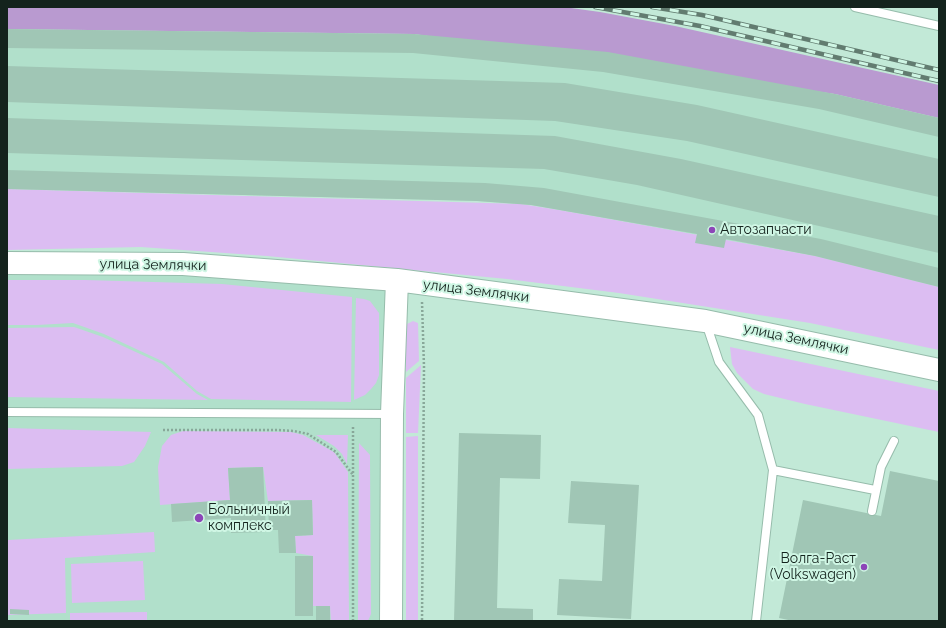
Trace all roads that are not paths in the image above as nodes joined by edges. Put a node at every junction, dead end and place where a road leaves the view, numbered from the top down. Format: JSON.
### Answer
{"nodes":[{"id":1,"x":855,"y":7,"type":"edge"},
{"id":2,"x":939,"y":26,"type":"edge"},
{"id":3,"x":7,"y":263,"type":"edge"},
{"id":4,"x":397,"y":280,"type":"junction"},
{"id":5,"x":705,"y":321,"type":"junction"},
{"id":6,"x":939,"y":370,"type":"edge"},
{"id":7,"x":7,"y":412,"type":"edge"},
{"id":8,"x":392,"y":414,"type":"junction"},
{"id":9,"x":894,"y":442,"type":"dead end"},
{"id":10,"x":773,"y":470,"type":"junction"},
{"id":11,"x":876,"y":490,"type":"junction"},
{"id":12,"x":872,"y":510,"type":"dead end"},
{"id":13,"x":391,"y":621,"type":"edge"},
{"id":14,"x":756,"y":621,"type":"edge"}],
"edges":[{"from":1,"to":2,"type":"lane"},
{"from":3,"to":4,"type":"main road","name":"улица Землячки"},
{"from":4,"to":5,"type":"main road","name":"улица Землячки"},
{"from":4,"to":8,"type":"main road"},
{"from":5,"to":6,"type":"main road","name":"улица Землячки"},
{"from":5,"to":10,"type":"lane"},
{"from":7,"to":8,"type":"lane"},
{"from":8,"to":13,"type":"main road"},
{"from":9,"to":11,"type":"lane"},
{"from":10,"to":11,"type":"lane"},
{"from":10,"to":14,"type":"lane"},
{"from":11,"to":12,"type":"lane"}]}
